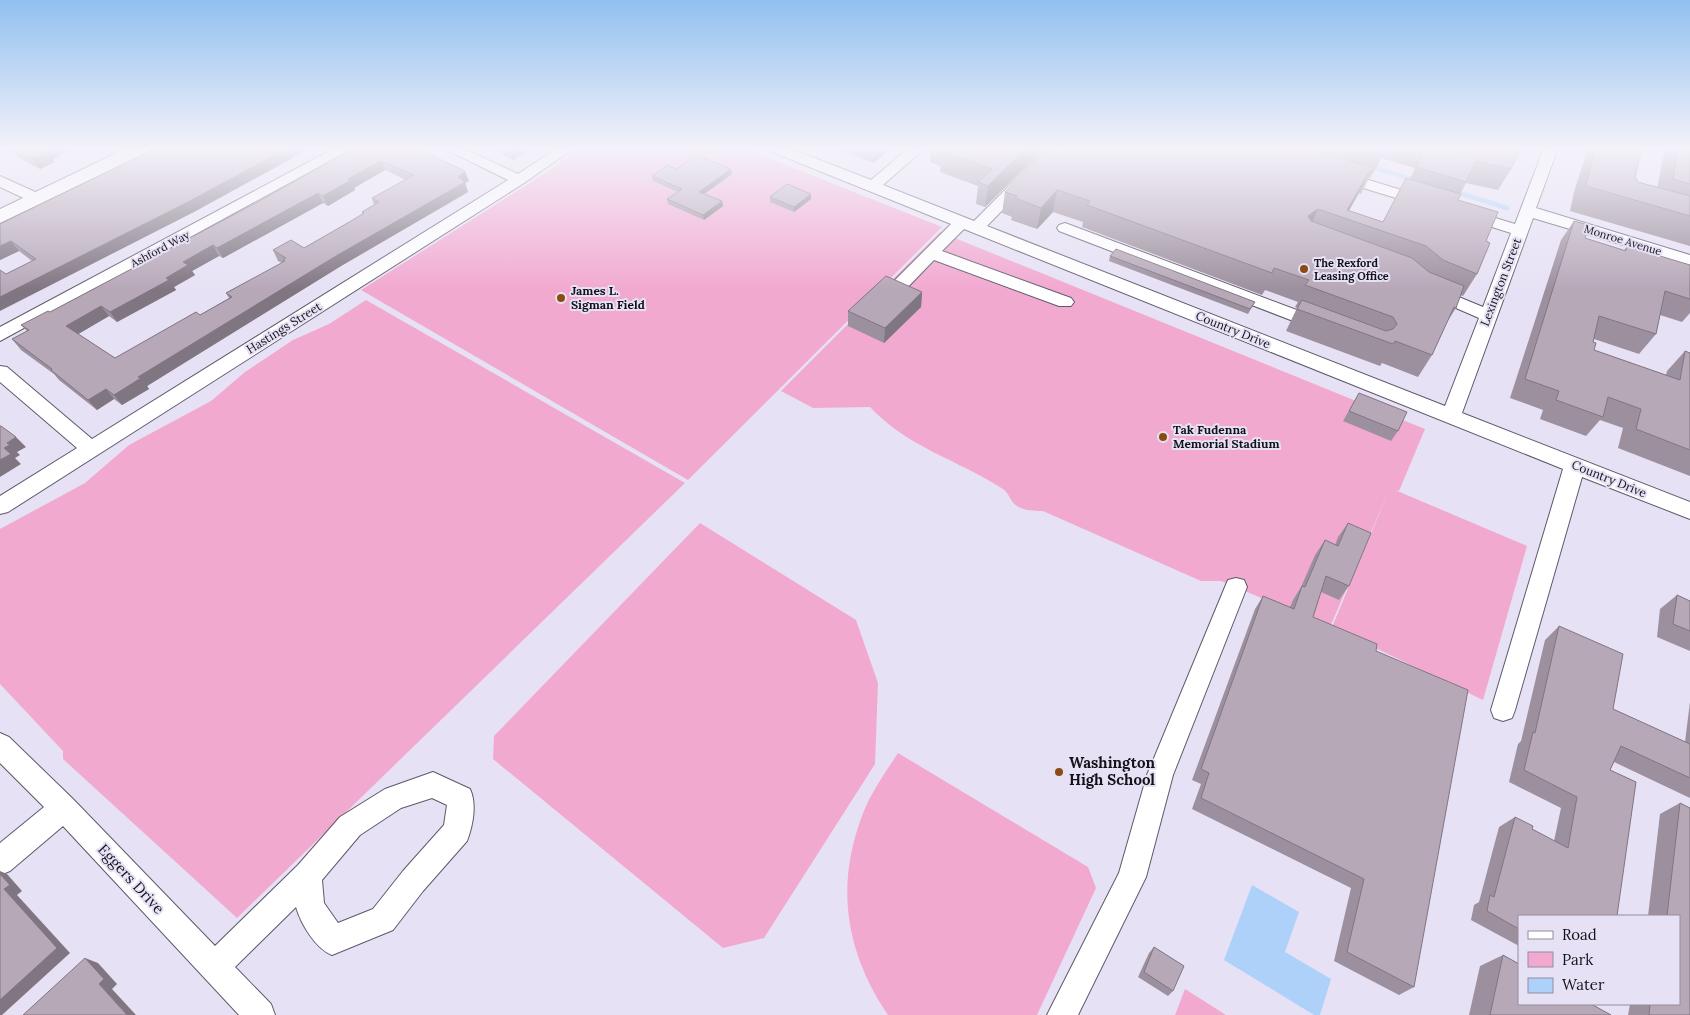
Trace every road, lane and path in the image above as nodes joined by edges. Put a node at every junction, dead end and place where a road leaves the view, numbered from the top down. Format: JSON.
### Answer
{"nodes":[{"id":1,"x":27,"y":195,"type":"edge"},
{"id":2,"x":29,"y":195,"type":"edge"},
{"id":3,"x":258,"y":195,"type":"edge"},
{"id":4,"x":495,"y":195,"type":"edge"},
{"id":5,"x":893,"y":195,"type":"edge"},
{"id":6,"x":1002,"y":195,"type":"edge"},
{"id":7,"x":1403,"y":195,"type":"edge"},
{"id":8,"x":1534,"y":195,"type":"edge"},
{"id":9,"x":0,"y":201,"type":"edge"},
{"id":10,"x":1528,"y":211,"type":"junction"},
{"id":11,"x":0,"y":217,"type":"edge"},
{"id":12,"x":969,"y":225,"type":"junction"},
{"id":13,"x":1065,"y":228,"type":"dead end"},
{"id":14,"x":1520,"y":231,"type":"junction"},
{"id":15,"x":1098,"y":242,"type":"junction"},
{"id":16,"x":931,"y":253,"type":"junction"},
{"id":17,"x":1690,"y":260,"type":"edge"},
{"id":18,"x":1074,"y":267,"type":"junction"},
{"id":19,"x":1415,"y":283,"type":"edge"},
{"id":20,"x":899,"y":286,"type":"edge"},
{"id":21,"x":1066,"y":302,"type":"dead end"},
{"id":22,"x":1276,"y":309,"type":"junction"},
{"id":23,"x":1488,"y":316,"type":"junction"},
{"id":24,"x":1334,"y":331,"type":"edge"},
{"id":25,"x":0,"y":335,"type":"edge"},
{"id":26,"x":1259,"y":340,"type":"junction"},
{"id":27,"x":0,"y":372,"type":"edge"},
{"id":28,"x":1451,"y":416,"type":"junction"},
{"id":29,"x":91,"y":449,"type":"junction"},
{"id":30,"x":1574,"y":465,"type":"junction"},
{"id":31,"x":0,"y":506,"type":"edge"},
{"id":32,"x":1690,"y":511,"type":"edge"},
{"id":33,"x":1236,"y":587,"type":"dead end"},
{"id":34,"x":1503,"y":710,"type":"dead end"},
{"id":35,"x":0,"y":745,"type":"edge"},
{"id":36,"x":64,"y":808,"type":"junction"},
{"id":37,"x":0,"y":861,"type":"edge"},
{"id":38,"x":308,"y":875,"type":"junction"},
{"id":39,"x":215,"y":967,"type":"junction"},
{"id":40,"x":260,"y":1015,"type":"edge"},
{"id":41,"x":1062,"y":1015,"type":"edge"}],
"edges":[{"from":1,"to":9,"type":"main road"},
{"from":2,"to":11,"type":"main road"},
{"from":3,"to":25,"type":"street","name":"Ashford Way"},
{"from":4,"to":29,"type":"street","name":"Hastings Street"},
{"from":5,"to":12,"type":"street","name":"Country Drive"},
{"from":6,"to":12,"type":"street"},
{"from":7,"to":14,"type":"street"},
{"from":8,"to":10,"type":"street","name":"Lexington Street"},
{"from":10,"to":14,"type":"street","name":"Lexington Street"},
{"from":10,"to":17,"type":"street","name":"Monroe Avenue"},
{"from":12,"to":16,"type":"street"},
{"from":12,"to":18,"type":"street","name":"Country Drive"},
{"from":13,"to":15,"type":"street"},
{"from":14,"to":23,"type":"street","name":"Lexington Street"},
{"from":15,"to":18,"type":"street"},
{"from":15,"to":22,"type":"street"},
{"from":16,"to":20,"type":"street"},
{"from":16,"to":21,"type":"street"},
{"from":18,"to":26,"type":"street","name":"Country Drive"},
{"from":19,"to":23,"type":"street"},
{"from":22,"to":24,"type":"street"},
{"from":22,"to":26,"type":"street"},
{"from":23,"to":28,"type":"street","name":"Lexington Street"},
{"from":26,"to":28,"type":"street","name":"Country Drive"},
{"from":27,"to":29,"type":"street"},
{"from":28,"to":30,"type":"street","name":"Country Drive"},
{"from":29,"to":31,"type":"street","name":"Hastings Street"},
{"from":30,"to":32,"type":"street","name":"Country Drive"},
{"from":30,"to":34,"type":"street"},
{"from":33,"to":41,"type":"street"},
{"from":35,"to":36,"type":"street","name":"Eggers Drive"},
{"from":36,"to":37,"type":"street"},
{"from":36,"to":39,"type":"street","name":"Eggers Drive"},
{"from":38,"to":38,"type":"street"},
{"from":38,"to":39,"type":"street"},
{"from":39,"to":40,"type":"street","name":"Eggers Drive"}]}
